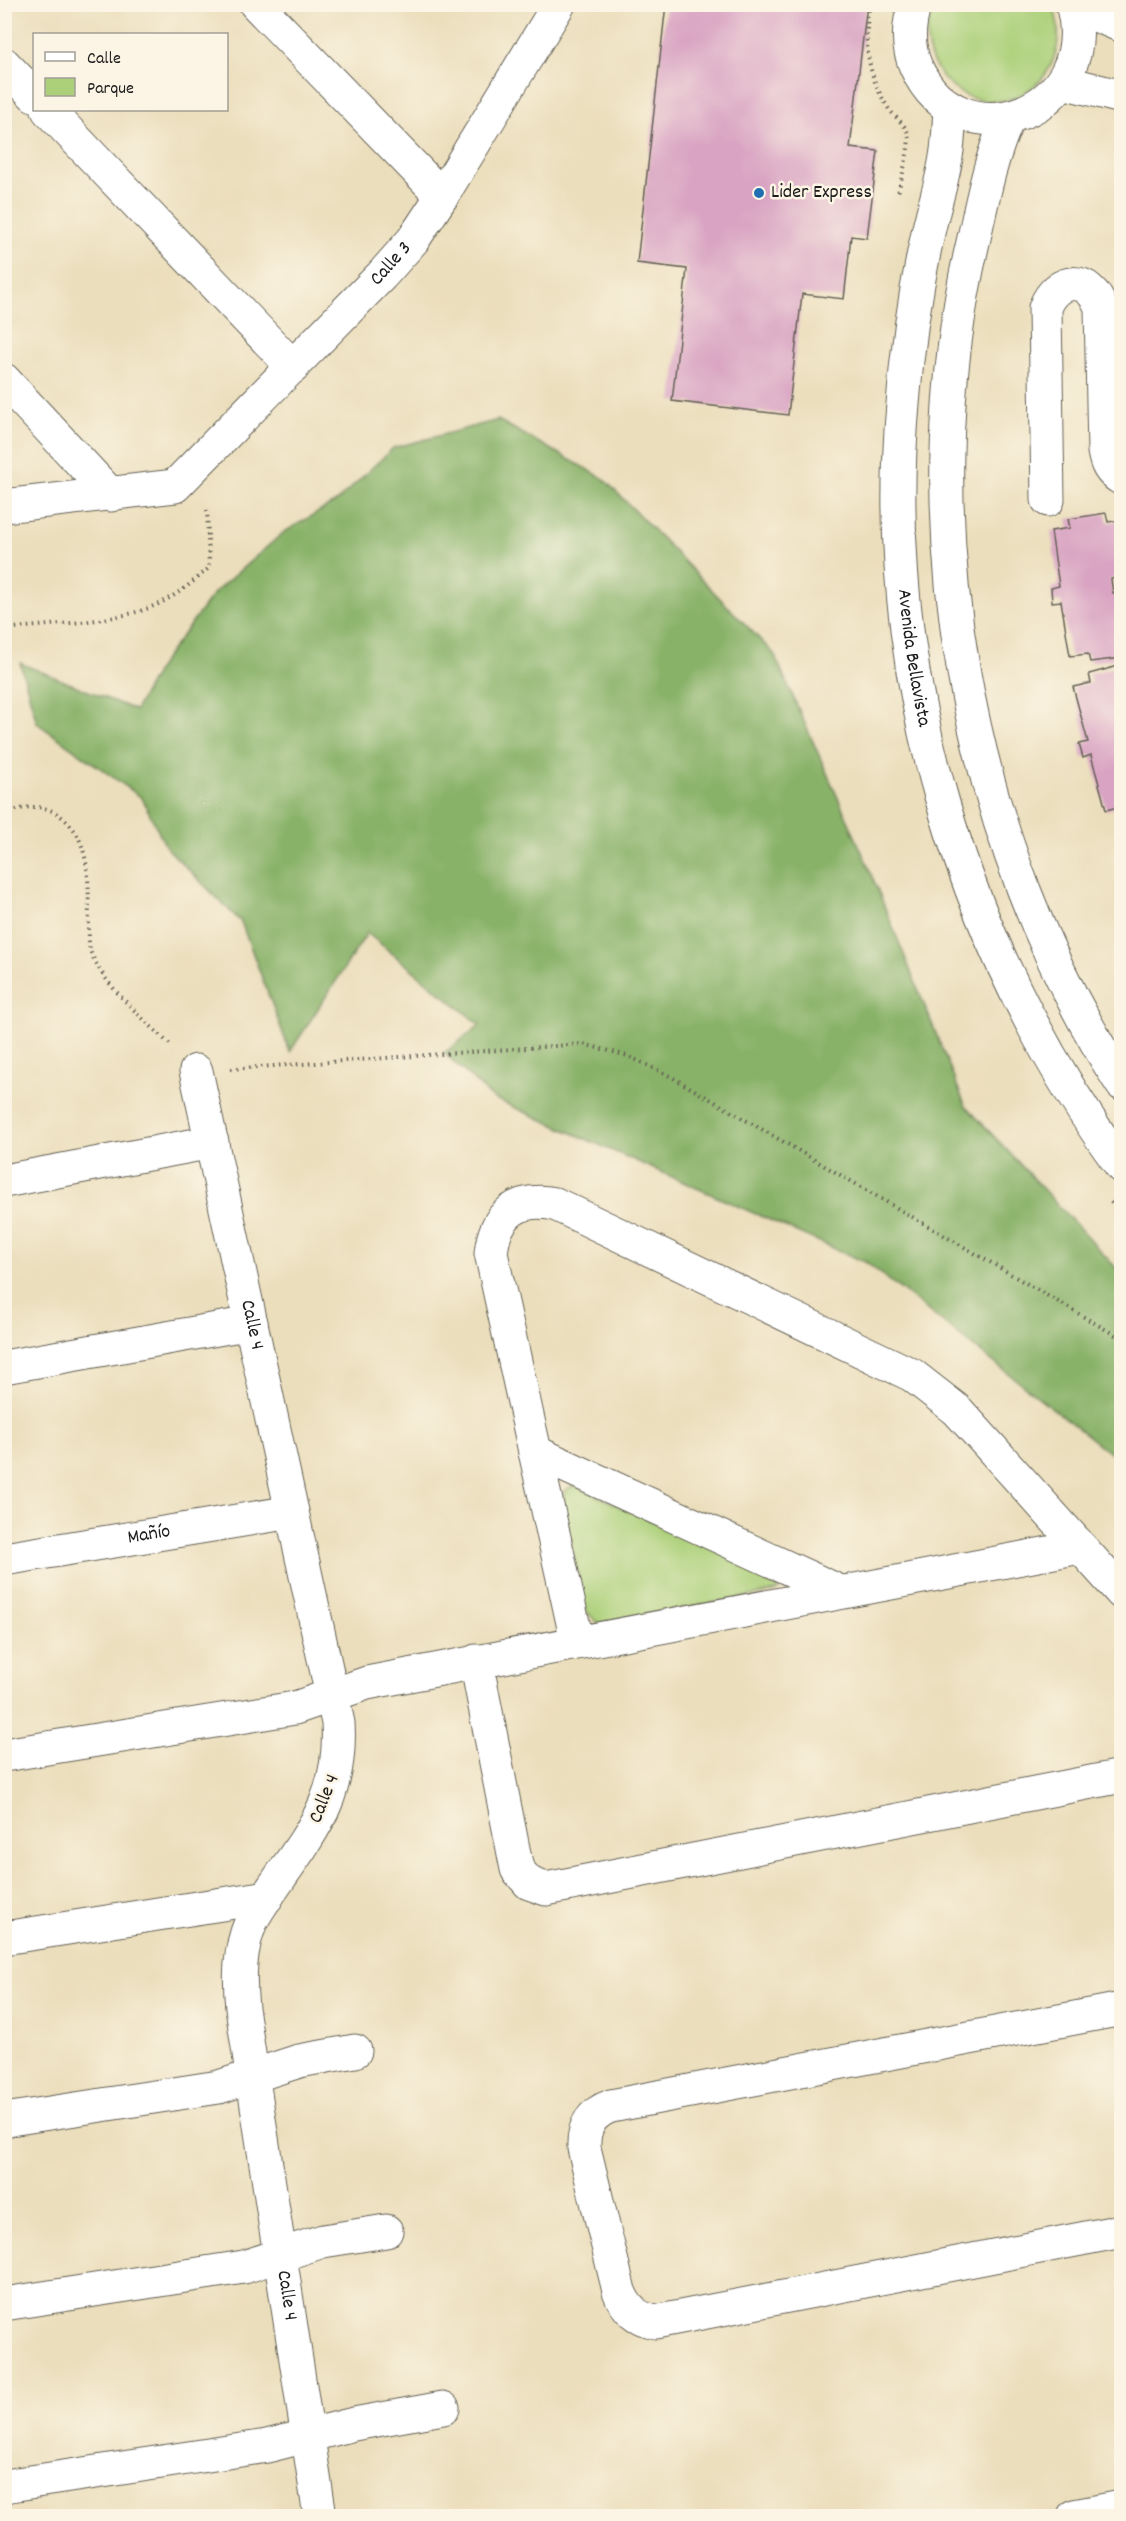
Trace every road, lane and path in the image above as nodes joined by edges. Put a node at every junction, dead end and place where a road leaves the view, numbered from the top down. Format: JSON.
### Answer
{"nodes":[{"id":1,"x":256,"y":4,"type":"edge"},
{"id":2,"x":559,"y":4,"type":"edge"},
{"id":3,"x":870,"y":4,"type":"edge"},
{"id":4,"x":915,"y":4,"type":"edge"},
{"id":5,"x":1072,"y":5,"type":"edge"},
{"id":6,"x":1122,"y":26,"type":"edge"},
{"id":7,"x":4,"y":64,"type":"edge"},
{"id":8,"x":1062,"y":82,"type":"junction"},
{"id":9,"x":33,"y":94,"type":"edge"},
{"id":10,"x":1122,"y":98,"type":"edge"},
{"id":11,"x":950,"y":106,"type":"junction"},
{"id":12,"x":49,"y":111,"type":"edge"},
{"id":13,"x":1009,"y":117,"type":"junction"},
{"id":14,"x":900,"y":184,"type":"dead end"},
{"id":15,"x":442,"y":196,"type":"junction"},
{"id":16,"x":293,"y":367,"type":"junction"},
{"id":17,"x":4,"y":380,"type":"edge"},
{"id":18,"x":206,"y":455,"type":"junction"},
{"id":19,"x":1122,"y":479,"type":"edge"},
{"id":20,"x":111,"y":495,"type":"junction"},
{"id":21,"x":1048,"y":500,"type":"dead end"},
{"id":22,"x":4,"y":507,"type":"edge"},
{"id":23,"x":4,"y":629,"type":"edge"},
{"id":24,"x":4,"y":814,"type":"edge"},
{"id":25,"x":196,"y":1071,"type":"junction"},
{"id":26,"x":1122,"y":1084,"type":"edge"},
{"id":27,"x":212,"y":1142,"type":"junction"},
{"id":28,"x":1122,"y":1167,"type":"edge"},
{"id":29,"x":4,"y":1181,"type":"edge"},
{"id":30,"x":251,"y":1323,"type":"junction"},
{"id":31,"x":1122,"y":1339,"type":"edge"},
{"id":32,"x":4,"y":1367,"type":"edge"},
{"id":33,"x":535,"y":1452,"type":"junction"},
{"id":34,"x":292,"y":1512,"type":"junction"},
{"id":35,"x":1080,"y":1547,"type":"junction"},
{"id":36,"x":4,"y":1559,"type":"edge"},
{"id":37,"x":838,"y":1591,"type":"junction"},
{"id":38,"x":1122,"y":1593,"type":"edge"},
{"id":39,"x":577,"y":1641,"type":"junction"},
{"id":40,"x":476,"y":1661,"type":"junction"},
{"id":41,"x":332,"y":1695,"type":"junction"},
{"id":42,"x":4,"y":1755,"type":"edge"},
{"id":43,"x":1122,"y":1776,"type":"edge"},
{"id":44,"x":267,"y":1897,"type":"junction"},
{"id":45,"x":4,"y":1938,"type":"edge"},
{"id":46,"x":1122,"y":2009,"type":"edge"},
{"id":47,"x":355,"y":2051,"type":"dead end"},
{"id":48,"x":253,"y":2077,"type":"junction"},
{"id":49,"x":4,"y":2120,"type":"edge"},
{"id":50,"x":386,"y":2231,"type":"dead end"},
{"id":51,"x":1122,"y":2231,"type":"edge"},
{"id":52,"x":280,"y":2256,"type":"junction"},
{"id":53,"x":4,"y":2304,"type":"edge"},
{"id":54,"x":443,"y":2408,"type":"dead end"},
{"id":55,"x":308,"y":2435,"type":"junction"},
{"id":56,"x":4,"y":2486,"type":"edge"},
{"id":57,"x":1122,"y":2507,"type":"edge"},
{"id":58,"x":320,"y":2517,"type":"edge"},
{"id":59,"x":1074,"y":2517,"type":"edge"}],
"edges":[{"from":1,"to":15,"type":"street"},
{"from":2,"to":15,"type":"street","name":"Calle 3"},
{"from":3,"to":14,"type":"path"},
{"from":4,"to":11,"type":"street"},
{"from":5,"to":6,"type":"street"},
{"from":5,"to":8,"type":"street"},
{"from":7,"to":9,"type":"street"},
{"from":8,"to":10,"type":"street"},
{"from":8,"to":13,"type":"street"},
{"from":11,"to":13,"type":"street"},
{"from":11,"to":28,"type":"street","name":"Avenida Bellavista"},
{"from":12,"to":16,"type":"street"},
{"from":13,"to":26,"type":"street"},
{"from":15,"to":16,"type":"street","name":"Calle 3"},
{"from":16,"to":18,"type":"street","name":"Calle 3"},
{"from":17,"to":20,"type":"street"},
{"from":18,"to":20,"type":"street","name":"Calle 3"},
{"from":18,"to":23,"type":"path"},
{"from":19,"to":21,"type":"street"},
{"from":20,"to":22,"type":"street"},
{"from":24,"to":25,"type":"path"},
{"from":25,"to":27,"type":"street","name":"Calle 4"},
{"from":25,"to":31,"type":"path"},
{"from":27,"to":29,"type":"street"},
{"from":27,"to":30,"type":"street","name":"Calle 4"},
{"from":30,"to":32,"type":"street"},
{"from":30,"to":34,"type":"street","name":"Calle 4"},
{"from":33,"to":35,"type":"street"},
{"from":33,"to":37,"type":"street"},
{"from":33,"to":39,"type":"street"},
{"from":34,"to":36,"type":"street","name":"Mañío"},
{"from":34,"to":41,"type":"street","name":"Calle 4"},
{"from":35,"to":37,"type":"street"},
{"from":35,"to":38,"type":"street"},
{"from":37,"to":39,"type":"street"},
{"from":39,"to":40,"type":"street"},
{"from":40,"to":41,"type":"street"},
{"from":40,"to":43,"type":"street"},
{"from":41,"to":42,"type":"street"},
{"from":41,"to":44,"type":"street","name":"Calle 4"},
{"from":44,"to":45,"type":"street"},
{"from":44,"to":48,"type":"street","name":"Calle 4"},
{"from":46,"to":51,"type":"street"},
{"from":47,"to":48,"type":"street"},
{"from":48,"to":49,"type":"street"},
{"from":48,"to":52,"type":"street","name":"Calle 4"},
{"from":50,"to":52,"type":"street"},
{"from":52,"to":53,"type":"street"},
{"from":52,"to":55,"type":"street","name":"Calle 4"},
{"from":54,"to":55,"type":"street"},
{"from":55,"to":56,"type":"street"},
{"from":55,"to":58,"type":"street","name":"Calle 4"},
{"from":57,"to":59,"type":"street"}]}
